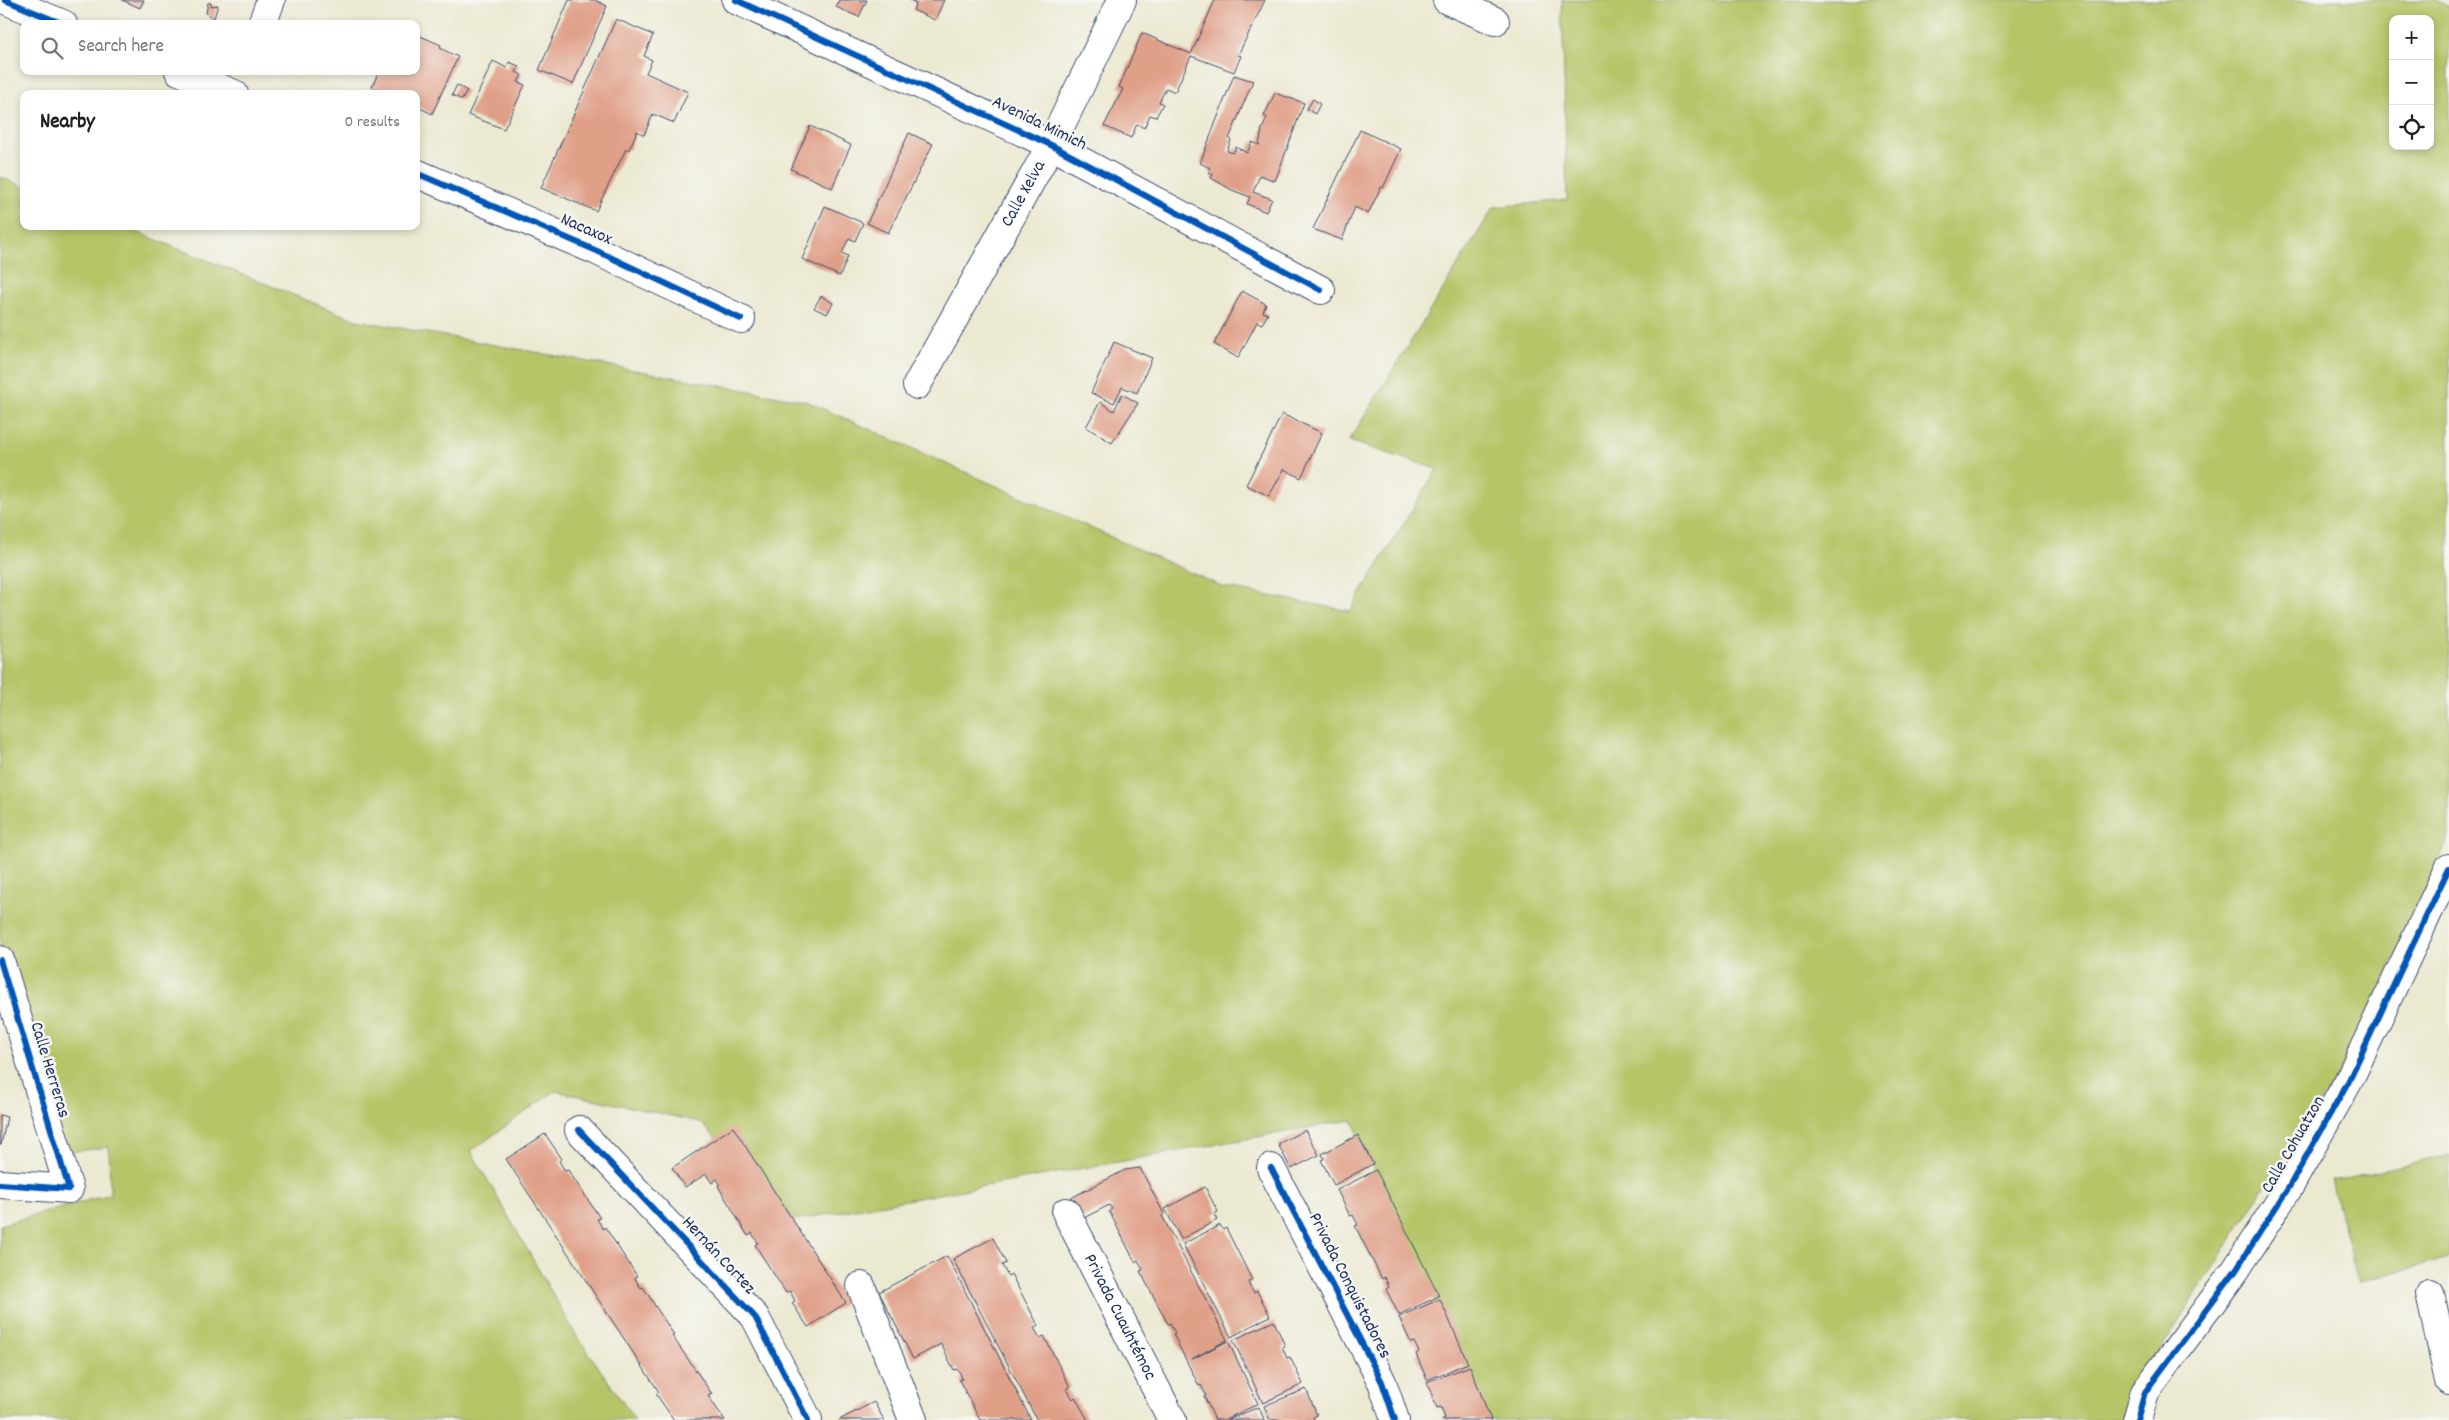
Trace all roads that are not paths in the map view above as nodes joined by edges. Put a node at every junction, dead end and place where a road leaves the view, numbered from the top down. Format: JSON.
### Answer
{"nodes":[{"id":1,"x":5,"y":0,"type":"edge"},
{"id":2,"x":272,"y":0,"type":"edge"},
{"id":3,"x":736,"y":0,"type":"edge"},
{"id":4,"x":1122,"y":0,"type":"edge"},
{"id":5,"x":1447,"y":0,"type":"edge"},
{"id":6,"x":53,"y":20,"type":"edge"},
{"id":7,"x":264,"y":20,"type":"edge"},
{"id":8,"x":1495,"y":20,"type":"dead end"},
{"id":9,"x":189,"y":75,"type":"edge"},
{"id":10,"x":241,"y":75,"type":"edge"},
{"id":11,"x":224,"y":90,"type":"edge"},
{"id":12,"x":236,"y":90,"type":"edge"},
{"id":13,"x":1051,"y":145,"type":"junction"},
{"id":14,"x":420,"y":175,"type":"edge"},
{"id":15,"x":1320,"y":290,"type":"dead end"},
{"id":16,"x":742,"y":319,"type":"dead end"},
{"id":17,"x":917,"y":385,"type":"dead end"},
{"id":18,"x":2449,"y":868,"type":"edge"},
{"id":19,"x":0,"y":960,"type":"edge"},
{"id":20,"x":579,"y":1130,"type":"dead end"},
{"id":21,"x":1271,"y":1168,"type":"dead end"},
{"id":22,"x":0,"y":1184,"type":"edge"},
{"id":23,"x":1066,"y":1212,"type":"dead end"},
{"id":24,"x":861,"y":1286,"type":"dead end"},
{"id":25,"x":2430,"y":1294,"type":"dead end"},
{"id":26,"x":2449,"y":1381,"type":"edge"},
{"id":27,"x":808,"y":1420,"type":"edge"},
{"id":28,"x":913,"y":1420,"type":"edge"},
{"id":29,"x":1172,"y":1420,"type":"edge"},
{"id":30,"x":1396,"y":1420,"type":"edge"},
{"id":31,"x":2137,"y":1420,"type":"edge"}],
"edges":[{"from":1,"to":6,"type":"street"},
{"from":2,"to":7,"type":"street"},
{"from":3,"to":13,"type":"street","name":"Avenida Mimich"},
{"from":4,"to":13,"type":"street","name":"Calle Xelva"},
{"from":5,"to":8,"type":"street"},
{"from":9,"to":11,"type":"street"},
{"from":10,"to":12,"type":"street"},
{"from":13,"to":15,"type":"street","name":"Avenida Mimich"},
{"from":13,"to":17,"type":"street","name":"Calle Xelva"},
{"from":14,"to":16,"type":"street","name":"Nacaxox"},
{"from":18,"to":31,"type":"street","name":"Calle Cohuatzon"},
{"from":19,"to":22,"type":"street","name":"Calle Herreras"},
{"from":20,"to":27,"type":"street","name":"Hernán Cortez"},
{"from":21,"to":30,"type":"street","name":"Privada Conquistadores"},
{"from":23,"to":29,"type":"street","name":"Privada Cuauhtémoc"},
{"from":24,"to":28,"type":"street"},
{"from":25,"to":26,"type":"street"}]}
